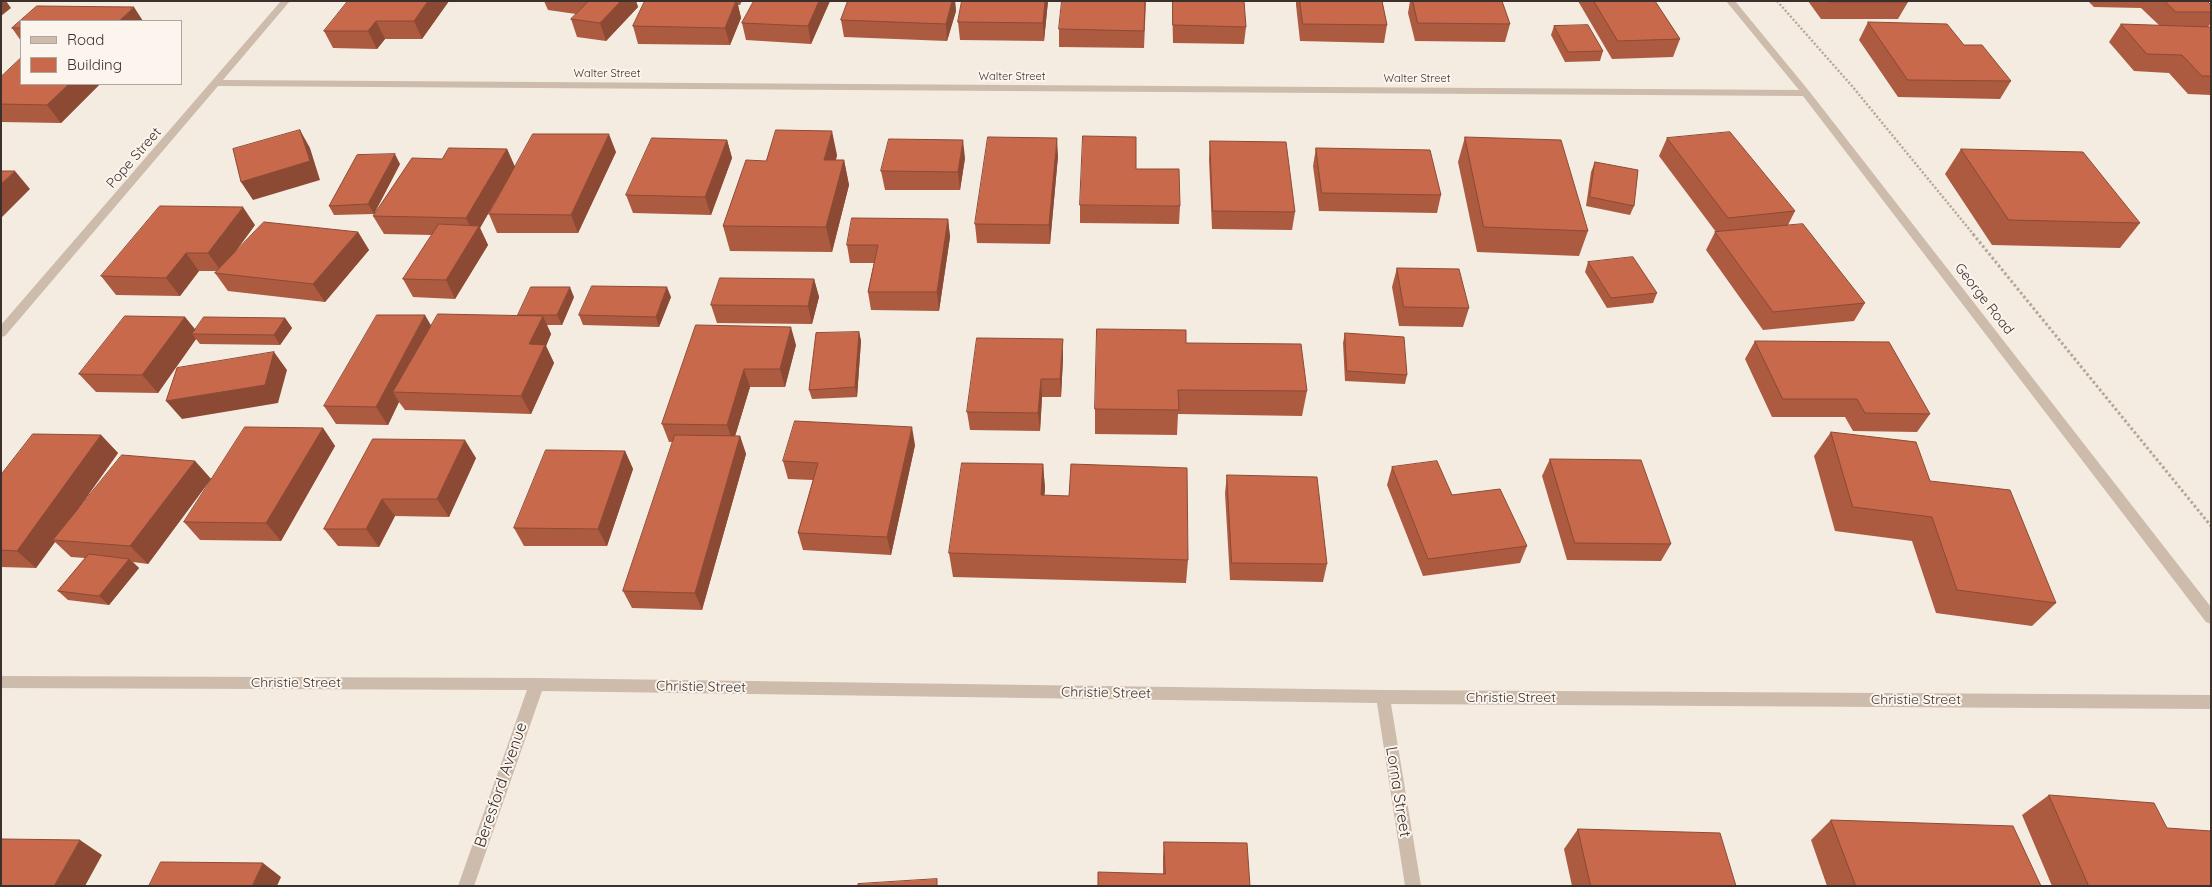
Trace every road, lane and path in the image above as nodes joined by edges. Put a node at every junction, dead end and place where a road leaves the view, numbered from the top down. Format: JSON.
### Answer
{"nodes":[{"id":1,"x":286,"y":1,"type":"edge"},
{"id":2,"x":1730,"y":1,"type":"edge"},
{"id":3,"x":1777,"y":1,"type":"edge"},
{"id":4,"x":216,"y":83,"type":"junction"},
{"id":5,"x":1806,"y":93,"type":"junction"},
{"id":6,"x":1,"y":333,"type":"edge"},
{"id":7,"x":2211,"y":526,"type":"edge"},
{"id":8,"x":2211,"y":618,"type":"edge"},
{"id":9,"x":1,"y":682,"type":"edge"},
{"id":10,"x":537,"y":684,"type":"junction"},
{"id":11,"x":1384,"y":697,"type":"junction"},
{"id":12,"x":2211,"y":702,"type":"edge"},
{"id":13,"x":466,"y":886,"type":"edge"},
{"id":14,"x":1412,"y":886,"type":"edge"}],
"edges":[{"from":1,"to":4,"type":"street","name":"Pope Street"},
{"from":2,"to":5,"type":"street","name":"George Road"},
{"from":3,"to":7,"type":"path"},
{"from":4,"to":5,"type":"street","name":"Walter Street"},
{"from":4,"to":6,"type":"street","name":"Pope Street"},
{"from":5,"to":8,"type":"street","name":"George Road"},
{"from":9,"to":10,"type":"street","name":"Christie Street"},
{"from":10,"to":11,"type":"street","name":"Christie Street"},
{"from":10,"to":13,"type":"street","name":"Beresford Avenue"},
{"from":11,"to":12,"type":"street","name":"Christie Street"},
{"from":11,"to":14,"type":"street","name":"Lorna Street"}]}
